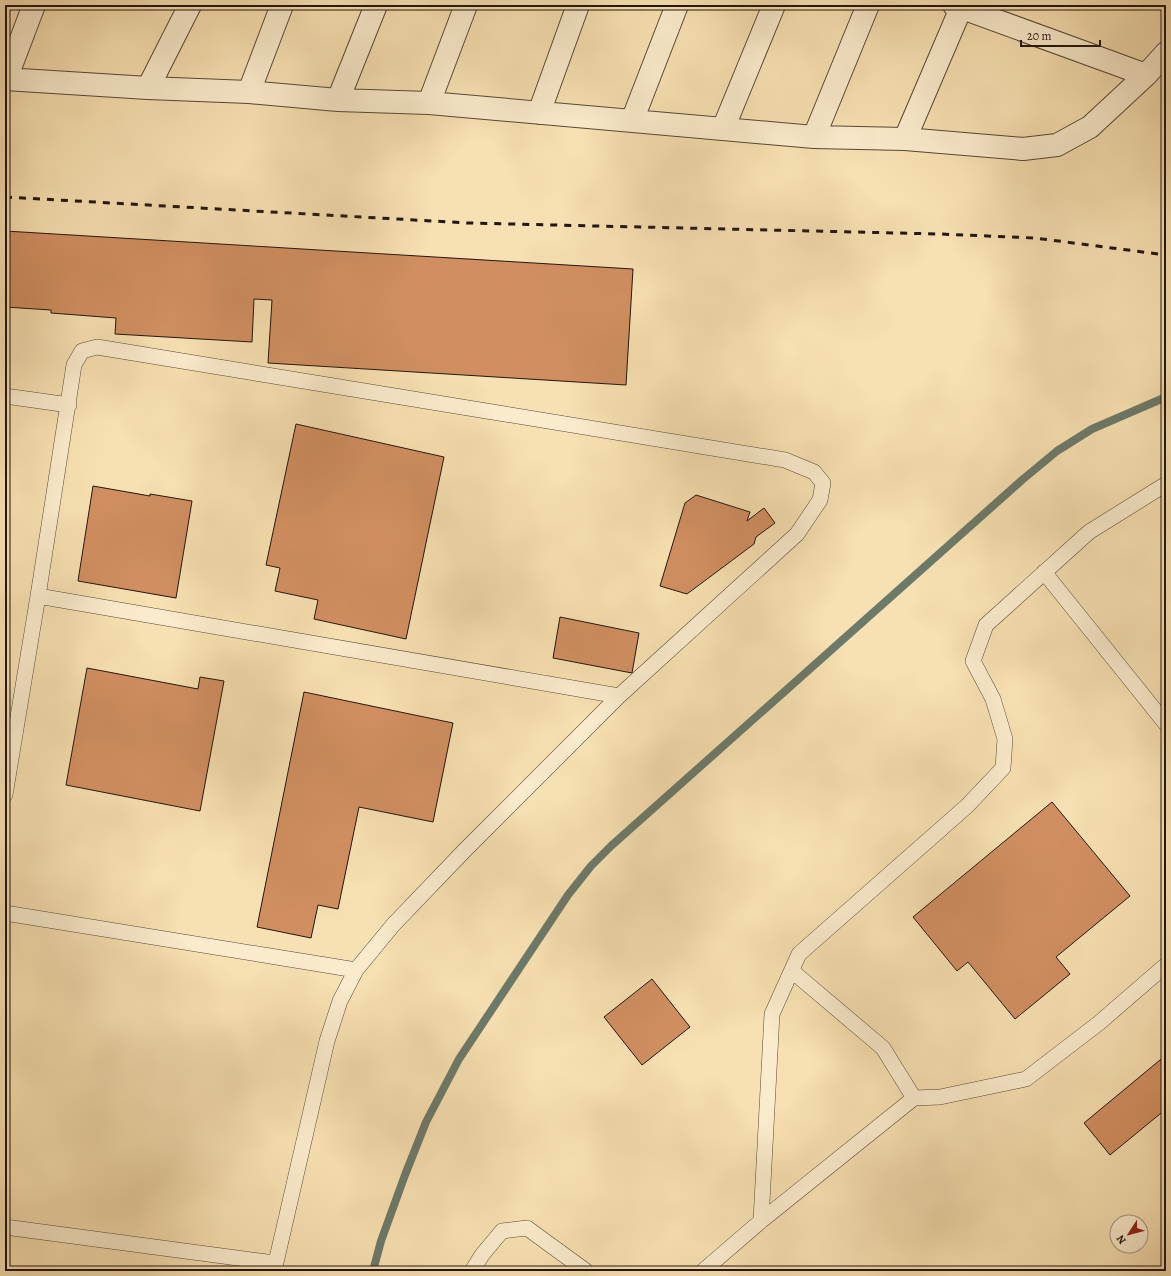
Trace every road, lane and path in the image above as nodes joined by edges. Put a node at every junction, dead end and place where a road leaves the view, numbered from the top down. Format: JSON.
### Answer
{"nodes":[{"id":1,"x":34,"y":5,"type":"edge"},
{"id":2,"x":190,"y":5,"type":"edge"},
{"id":3,"x":282,"y":5,"type":"edge"},
{"id":4,"x":376,"y":5,"type":"edge"},
{"id":5,"x":466,"y":5,"type":"edge"},
{"id":6,"x":578,"y":5,"type":"edge"},
{"id":7,"x":678,"y":5,"type":"edge"},
{"id":8,"x":774,"y":5,"type":"edge"},
{"id":9,"x":868,"y":5,"type":"edge"},
{"id":10,"x":958,"y":6,"type":"edge"},
{"id":11,"x":1166,"y":52,"type":"edge"},
{"id":12,"x":1146,"y":75,"type":"junction"},
{"id":13,"x":5,"y":79,"type":"edge"},
{"id":14,"x":148,"y":88,"type":"junction"},
{"id":15,"x":249,"y":92,"type":"junction"},
{"id":16,"x":338,"y":100,"type":"junction"},
{"id":17,"x":429,"y":104,"type":"junction"},
{"id":18,"x":539,"y":113,"type":"junction"},
{"id":19,"x":632,"y":121,"type":"junction"},
{"id":20,"x":723,"y":129,"type":"junction"},
{"id":21,"x":814,"y":137,"type":"junction"},
{"id":22,"x":905,"y":139,"type":"junction"},
{"id":23,"x":5,"y":396,"type":"edge"},
{"id":24,"x":69,"y":404,"type":"junction"},
{"id":25,"x":1166,"y":484,"type":"edge"},
{"id":26,"x":1044,"y":572,"type":"junction"},
{"id":27,"x":38,"y":596,"type":"junction"},
{"id":28,"x":619,"y":696,"type":"junction"},
{"id":29,"x":1166,"y":724,"type":"edge"},
{"id":30,"x":5,"y":794,"type":"edge"},
{"id":31,"x":5,"y":913,"type":"edge"},
{"id":32,"x":1166,"y":965,"type":"edge"},
{"id":33,"x":356,"y":970,"type":"junction"},
{"id":34,"x":792,"y":971,"type":"junction"},
{"id":35,"x":914,"y":1098,"type":"junction"},
{"id":36,"x":761,"y":1221,"type":"junction"},
{"id":37,"x":5,"y":1227,"type":"edge"},
{"id":38,"x":274,"y":1267,"type":"edge"},
{"id":39,"x":472,"y":1271,"type":"edge"},
{"id":40,"x":586,"y":1271,"type":"edge"},
{"id":41,"x":703,"y":1271,"type":"edge"}],
"edges":[{"from":1,"to":13,"type":"street"},
{"from":2,"to":14,"type":"street"},
{"from":3,"to":15,"type":"street"},
{"from":4,"to":16,"type":"street"},
{"from":5,"to":17,"type":"street"},
{"from":6,"to":18,"type":"street"},
{"from":7,"to":19,"type":"street"},
{"from":8,"to":20,"type":"street"},
{"from":9,"to":21,"type":"street"},
{"from":10,"to":12,"type":"street"},
{"from":10,"to":22,"type":"street"},
{"from":11,"to":12,"type":"street"},
{"from":12,"to":22,"type":"street"},
{"from":13,"to":14,"type":"street"},
{"from":14,"to":15,"type":"street"},
{"from":15,"to":16,"type":"street"},
{"from":16,"to":17,"type":"street"},
{"from":17,"to":18,"type":"street"},
{"from":18,"to":19,"type":"street"},
{"from":19,"to":20,"type":"street"},
{"from":20,"to":21,"type":"street"},
{"from":21,"to":22,"type":"street"},
{"from":23,"to":24,"type":"lane"},
{"from":24,"to":27,"type":"lane"},
{"from":24,"to":28,"type":"lane"},
{"from":25,"to":26,"type":"lane"},
{"from":26,"to":29,"type":"lane"},
{"from":26,"to":34,"type":"lane"},
{"from":27,"to":28,"type":"lane"},
{"from":27,"to":30,"type":"lane"},
{"from":28,"to":33,"type":"lane"},
{"from":31,"to":33,"type":"lane"},
{"from":32,"to":35,"type":"lane"},
{"from":33,"to":38,"type":"lane"},
{"from":34,"to":35,"type":"lane"},
{"from":34,"to":36,"type":"lane"},
{"from":35,"to":36,"type":"lane"},
{"from":36,"to":41,"type":"lane"},
{"from":37,"to":38,"type":"lane"},
{"from":39,"to":40,"type":"lane"}]}
